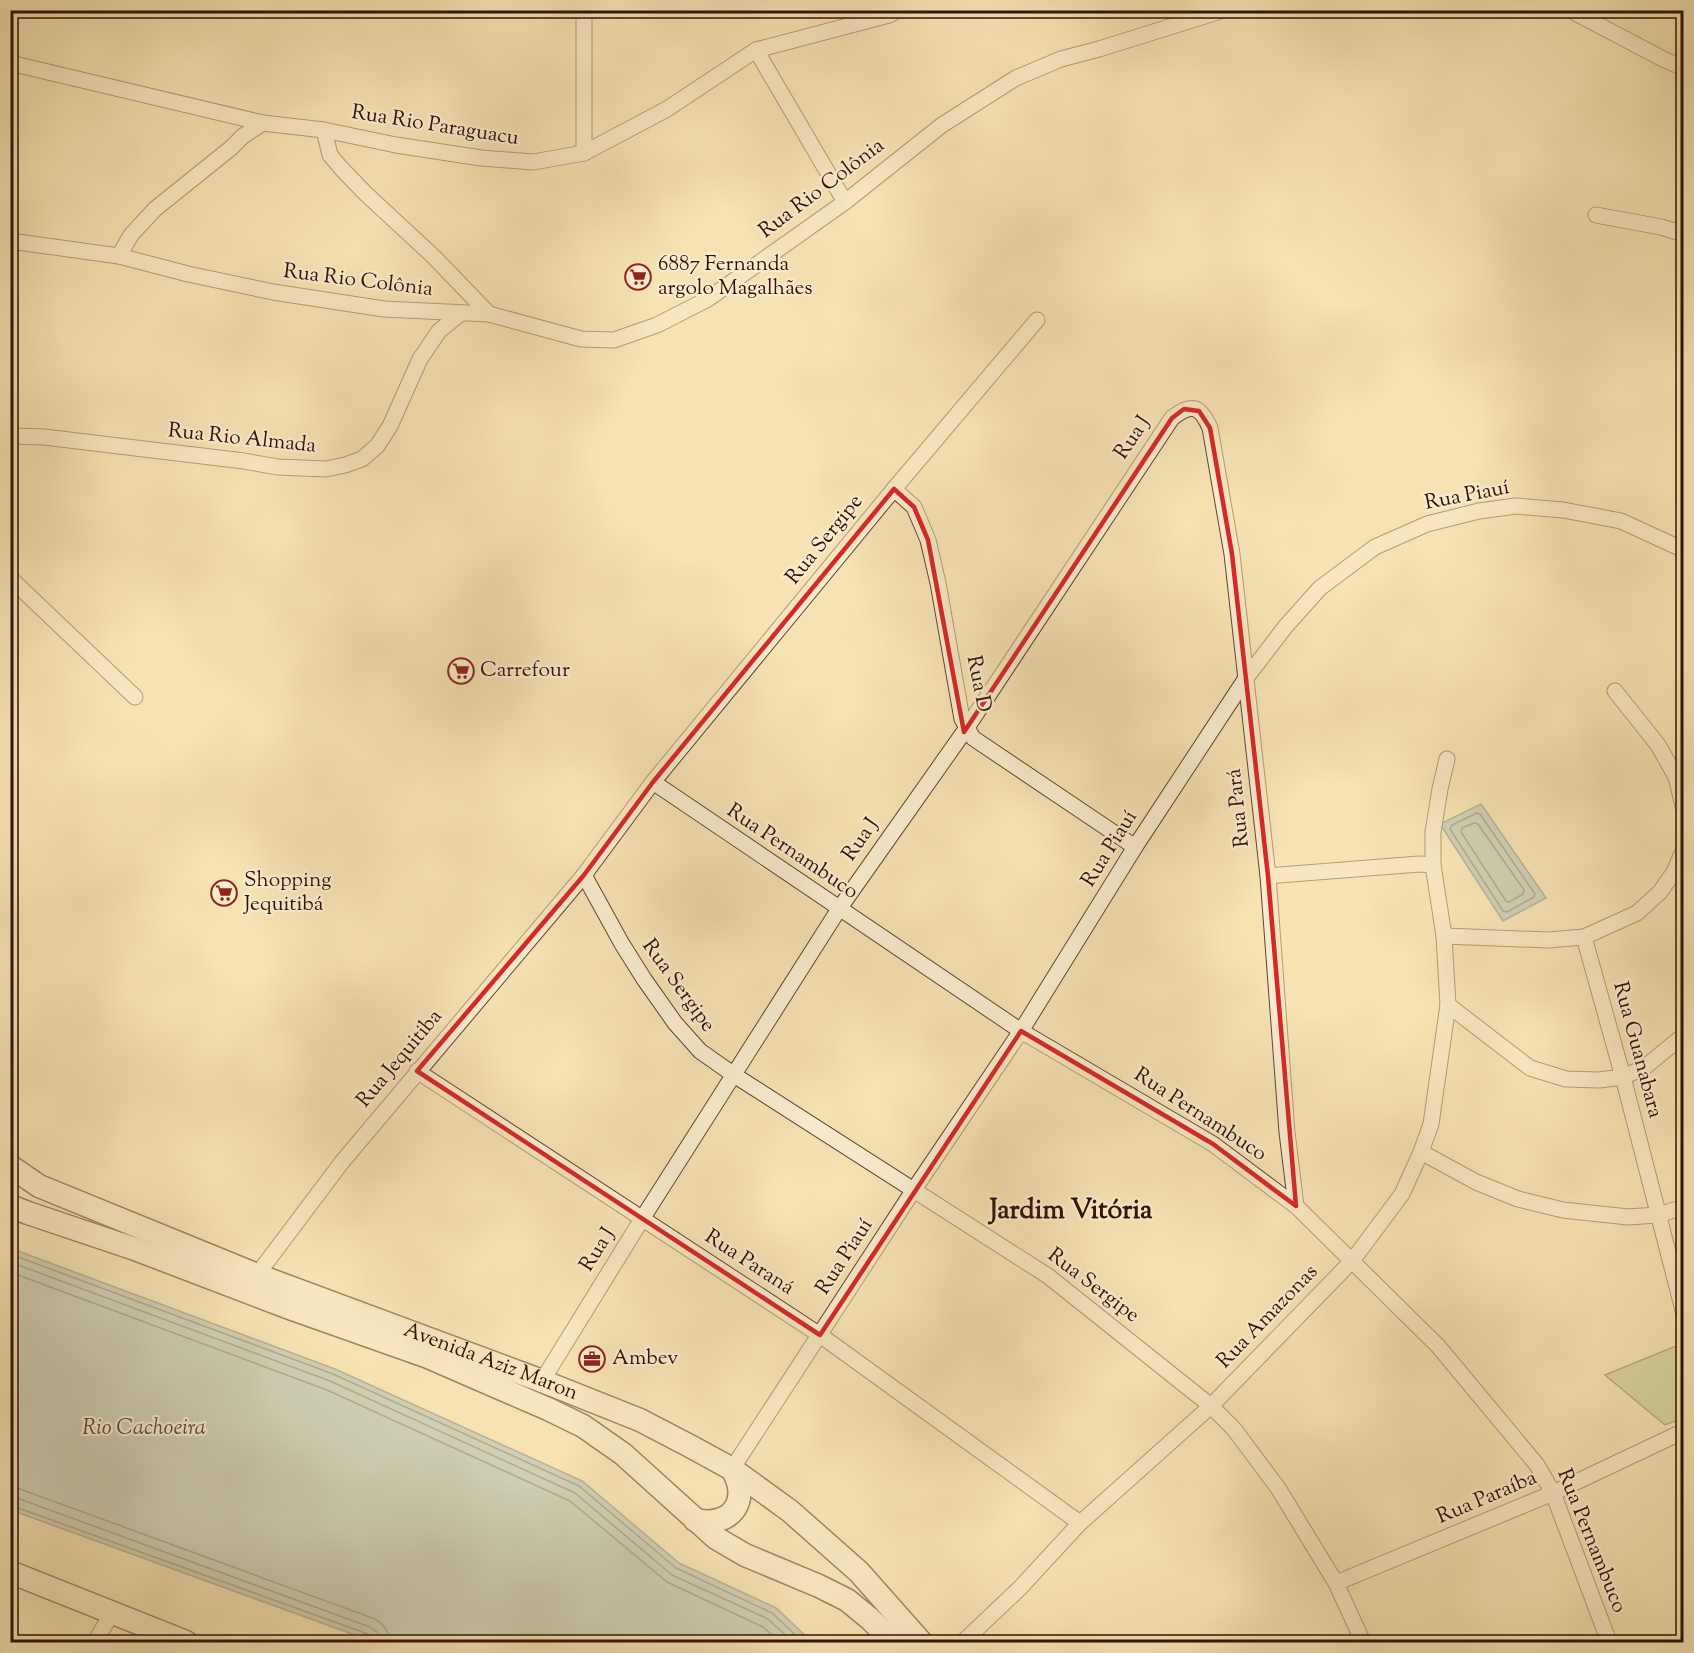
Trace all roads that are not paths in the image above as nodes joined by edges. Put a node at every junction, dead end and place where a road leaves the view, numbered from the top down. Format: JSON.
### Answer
{"nodes":[{"id":1,"x":899,"y":10,"type":"edge"},
{"id":2,"x":1224,"y":10,"type":"edge"},
{"id":3,"x":1570,"y":10,"type":"edge"},
{"id":4,"x":584,"y":11,"type":"edge"},
{"id":5,"x":756,"y":50,"type":"junction"},
{"id":6,"x":10,"y":63,"type":"edge"},
{"id":7,"x":1683,"y":68,"type":"edge"},
{"id":8,"x":263,"y":123,"type":"junction"},
{"id":9,"x":324,"y":130,"type":"junction"},
{"id":10,"x":584,"y":153,"type":"junction"},
{"id":11,"x":844,"y":202,"type":"junction"},
{"id":12,"x":1596,"y":215,"type":"dead end"},
{"id":13,"x":1683,"y":234,"type":"edge"},
{"id":14,"x":10,"y":241,"type":"edge"},
{"id":15,"x":119,"y":256,"type":"junction"},
{"id":16,"x":459,"y":314,"type":"junction"},
{"id":17,"x":489,"y":314,"type":"junction"},
{"id":18,"x":1037,"y":320,"type":"dead end"},
{"id":19,"x":1198,"y":411,"type":"joint"},
{"id":20,"x":10,"y":436,"type":"edge"},
{"id":21,"x":894,"y":489,"type":"junction"},
{"id":22,"x":1683,"y":550,"type":"edge"},
{"id":23,"x":10,"y":578,"type":"edge"},
{"id":24,"x":1246,"y":678,"type":"junction"},
{"id":25,"x":1616,"y":691,"type":"dead end"},
{"id":26,"x":135,"y":697,"type":"dead end"},
{"id":27,"x":966,"y":729,"type":"junction"},
{"id":28,"x":1447,"y":759,"type":"dead end"},
{"id":29,"x":1680,"y":775,"type":"edge"},
{"id":30,"x":653,"y":782,"type":"junction"},
{"id":31,"x":1683,"y":810,"type":"edge"},
{"id":32,"x":1135,"y":848,"type":"junction"},
{"id":33,"x":1683,"y":849,"type":"edge"},
{"id":34,"x":1433,"y":865,"type":"junction"},
{"id":35,"x":584,"y":875,"type":"junction"},
{"id":36,"x":1268,"y":876,"type":"junction"},
{"id":37,"x":839,"y":909,"type":"junction"},
{"id":38,"x":1444,"y":936,"type":"junction"},
{"id":39,"x":1584,"y":937,"type":"junction"},
{"id":40,"x":1448,"y":1005,"type":"junction"},
{"id":41,"x":1021,"y":1031,"type":"junction"},
{"id":42,"x":1683,"y":1035,"type":"edge"},
{"id":43,"x":417,"y":1071,"type":"junction"},
{"id":44,"x":734,"y":1075,"type":"junction"},
{"id":45,"x":1623,"y":1077,"type":"junction"},
{"id":46,"x":1421,"y":1152,"type":"junction"},
{"id":47,"x":10,"y":1166,"type":"edge"},
{"id":48,"x":913,"y":1191,"type":"junction"},
{"id":49,"x":10,"y":1206,"type":"edge"},
{"id":50,"x":1296,"y":1206,"type":"junction"},
{"id":51,"x":1683,"y":1207,"type":"edge"},
{"id":52,"x":1658,"y":1215,"type":"junction"},
{"id":53,"x":642,"y":1219,"type":"junction"},
{"id":54,"x":1352,"y":1261,"type":"junction"},
{"id":55,"x":256,"y":1275,"type":"junction"},
{"id":56,"x":1683,"y":1314,"type":"edge"},
{"id":57,"x":820,"y":1335,"type":"junction"},
{"id":58,"x":542,"y":1381,"type":"junction"},
{"id":59,"x":1211,"y":1406,"type":"junction"},
{"id":60,"x":1683,"y":1431,"type":"edge"},
{"id":61,"x":732,"y":1469,"type":"junction"},
{"id":62,"x":1553,"y":1493,"type":"junction"},
{"id":63,"x":695,"y":1520,"type":"junction"},
{"id":64,"x":1080,"y":1523,"type":"junction"},
{"id":65,"x":10,"y":1572,"type":"edge"},
{"id":66,"x":1336,"y":1583,"type":"junction"},
{"id":67,"x":112,"y":1614,"type":"junction"},
{"id":68,"x":95,"y":1642,"type":"edge"},
{"id":69,"x":186,"y":1642,"type":"edge"},
{"id":70,"x":894,"y":1642,"type":"edge"},
{"id":71,"x":921,"y":1642,"type":"edge"},
{"id":72,"x":963,"y":1642,"type":"edge"},
{"id":73,"x":1363,"y":1642,"type":"edge"},
{"id":74,"x":1609,"y":1642,"type":"edge"}],
"edges":[{"from":1,"to":5,"type":"street","name":"Rua Rio Paraguacu"},
{"from":2,"to":11,"type":"street","name":"Rua Rio Colônia"},
{"from":3,"to":7,"type":"street"},
{"from":4,"to":10,"type":"street"},
{"from":5,"to":10,"type":"street","name":"Rua Rio Paraguacu"},
{"from":5,"to":11,"type":"street"},
{"from":6,"to":8,"type":"street","name":"Rua Rio Paraguacu"},
{"from":8,"to":9,"type":"street","name":"Rua Rio Paraguacu"},
{"from":8,"to":15,"type":"street"},
{"from":9,"to":10,"type":"street","name":"Rua Rio Paraguacu"},
{"from":9,"to":17,"type":"street"},
{"from":11,"to":17,"type":"street","name":"Rua Rio Colônia"},
{"from":12,"to":13,"type":"street"},
{"from":14,"to":15,"type":"street","name":"Rua Rio Colônia"},
{"from":15,"to":16,"type":"street","name":"Rua Rio Colônia"},
{"from":16,"to":17,"type":"street","name":"Rua Rio Colônia"},
{"from":16,"to":20,"type":"street","name":"Rua Rio Almada"},
{"from":18,"to":21,"type":"street","name":"Rua Sergipe"},
{"from":19,"to":24,"type":"street","name":"Rua Pará"},
{"from":19,"to":27,"type":"street","name":"Rua J"},
{"from":21,"to":27,"type":"street","name":"Rua D"},
{"from":21,"to":30,"type":"street","name":"Rua Sergipe"},
{"from":22,"to":24,"type":"street","name":"Rua Piauí"},
{"from":23,"to":26,"type":"street"},
{"from":24,"to":32,"type":"street","name":"Rua Piauí"},
{"from":24,"to":36,"type":"street","name":"Rua Pará"},
{"from":25,"to":29,"type":"street"},
{"from":27,"to":32,"type":"street","name":"Rua D"},
{"from":27,"to":37,"type":"street","name":"Rua J"},
{"from":28,"to":34,"type":"street","name":"Rua Amazonas"},
{"from":29,"to":31,"type":"street"},
{"from":30,"to":35,"type":"street","name":"Rua Sergipe"},
{"from":30,"to":37,"type":"street","name":"Rua Pernambuco"},
{"from":32,"to":41,"type":"street","name":"Rua Piauí"},
{"from":33,"to":39,"type":"street"},
{"from":34,"to":36,"type":"street"},
{"from":34,"to":38,"type":"street","name":"Rua Amazonas"},
{"from":35,"to":43,"type":"street","name":"Rua Jequitiba"},
{"from":35,"to":44,"type":"street","name":"Rua Sergipe"},
{"from":36,"to":50,"type":"street","name":"Rua Pará"},
{"from":37,"to":41,"type":"street","name":"Rua Pernambuco"},
{"from":37,"to":44,"type":"street","name":"Rua J"},
{"from":38,"to":39,"type":"street"},
{"from":38,"to":40,"type":"street","name":"Rua Amazonas"},
{"from":39,"to":45,"type":"street","name":"Rua Guanabara"},
{"from":40,"to":45,"type":"street"},
{"from":40,"to":46,"type":"street","name":"Rua Amazonas"},
{"from":41,"to":48,"type":"street","name":"Rua Piauí"},
{"from":41,"to":50,"type":"street","name":"Rua Pernambuco"},
{"from":42,"to":45,"type":"street"},
{"from":43,"to":53,"type":"street","name":"Rua Paraná"},
{"from":43,"to":55,"type":"street","name":"Rua Jequitiba"},
{"from":44,"to":48,"type":"street","name":"Rua Sergipe"},
{"from":44,"to":53,"type":"street","name":"Rua J"},
{"from":45,"to":52,"type":"street","name":"Rua Guanabara"},
{"from":46,"to":52,"type":"street"},
{"from":46,"to":54,"type":"street","name":"Rua Amazonas"},
{"from":47,"to":55,"type":"main road","name":"Avenida Aziz Maron"},
{"from":48,"to":57,"type":"street","name":"Rua Piauí"},
{"from":48,"to":59,"type":"street","name":"Rua Sergipe"},
{"from":49,"to":63,"type":"main road","name":"Avenida Aziz Maron"},
{"from":50,"to":54,"type":"street","name":"Rua Pernambuco"},
{"from":51,"to":52,"type":"street"},
{"from":52,"to":56,"type":"street","name":"Rua Guanabara"},
{"from":53,"to":57,"type":"street","name":"Rua Paraná"},
{"from":53,"to":58,"type":"street","name":"Rua J"},
{"from":54,"to":59,"type":"street","name":"Rua Amazonas"},
{"from":54,"to":62,"type":"street","name":"Rua Pernambuco"},
{"from":55,"to":58,"type":"main road","name":"Avenida Aziz Maron"},
{"from":57,"to":61,"type":"street","name":"Rua Piauí"},
{"from":57,"to":64,"type":"street","name":"Rua Paraná"},
{"from":58,"to":61,"type":"main road","name":"Avenida Aziz Maron"},
{"from":59,"to":64,"type":"street","name":"Rua Amazonas"},
{"from":59,"to":66,"type":"street","name":"Rua Sergipe"},
{"from":60,"to":62,"type":"street","name":"Rua Paraíba"},
{"from":61,"to":63,"type":"main road"},
{"from":61,"to":71,"type":"main road","name":"Avenida Aziz Maron"},
{"from":62,"to":66,"type":"street","name":"Rua Paraíba"},
{"from":62,"to":74,"type":"street","name":"Rua Pernambuco"},
{"from":63,"to":70,"type":"main road","name":"Avenida Aziz Maron"},
{"from":64,"to":72,"type":"street","name":"Rua Amazonas"},
{"from":65,"to":67,"type":"main road"},
{"from":66,"to":73,"type":"street","name":"Rua Sergipe"},
{"from":67,"to":68,"type":"street"},
{"from":67,"to":69,"type":"main road"}]}
